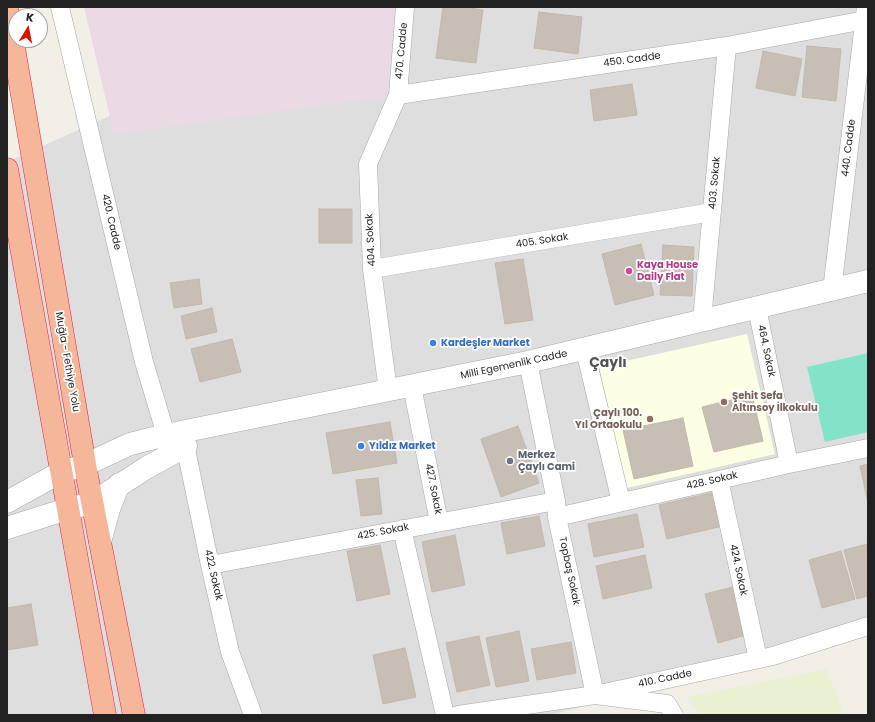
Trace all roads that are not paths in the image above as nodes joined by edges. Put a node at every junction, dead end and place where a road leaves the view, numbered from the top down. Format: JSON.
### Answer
{"nodes":[{"id":1,"x":7,"y":7,"type":"edge"},
{"id":2,"x":60,"y":7,"type":"edge"},
{"id":3,"x":405,"y":7,"type":"edge"},
{"id":4,"x":866,"y":13,"type":"edge"},
{"id":5,"x":727,"y":46,"type":"junction"},
{"id":6,"x":398,"y":95,"type":"junction"},
{"id":7,"x":862,"y":96,"type":"edge"},
{"id":8,"x":7,"y":169,"type":"edge"},
{"id":9,"x":712,"y":212,"type":"junction"},
{"id":10,"x":372,"y":269,"type":"junction"},
{"id":11,"x":868,"y":282,"type":"edge"},
{"id":12,"x":832,"y":290,"type":"junction"},
{"id":13,"x":757,"y":308,"type":"junction"},
{"id":14,"x":702,"y":320,"type":"junction"},
{"id":15,"x":585,"y":350,"type":"junction"},
{"id":16,"x":528,"y":362,"type":"junction"},
{"id":17,"x":412,"y":386,"type":"junction"},
{"id":18,"x":388,"y":391,"type":"junction"},
{"id":19,"x":173,"y":437,"type":"junction"},
{"id":20,"x":868,"y":448,"type":"edge"},
{"id":21,"x":789,"y":464,"type":"junction"},
{"id":22,"x":72,"y":469,"type":"junction"},
{"id":23,"x":719,"y":480,"type":"junction"},
{"id":24,"x":119,"y":484,"type":"junction"},
{"id":25,"x":7,"y":502,"type":"edge"},
{"id":26,"x":622,"y":502,"type":"junction"},
{"id":27,"x":92,"y":504,"type":"junction"},
{"id":28,"x":67,"y":509,"type":"junction"},
{"id":29,"x":556,"y":509,"type":"junction"},
{"id":30,"x":439,"y":522,"type":"junction"},
{"id":31,"x":7,"y":528,"type":"edge"},
{"id":32,"x":402,"y":528,"type":"junction"},
{"id":33,"x":100,"y":542,"type":"junction"},
{"id":34,"x":210,"y":565,"type":"junction"},
{"id":35,"x":868,"y":626,"type":"edge"},
{"id":36,"x":758,"y":659,"type":"junction"},
{"id":37,"x":595,"y":694,"type":"junction"},
{"id":38,"x":490,"y":713,"type":"edge"},
{"id":39,"x":104,"y":715,"type":"edge"},
{"id":40,"x":134,"y":715,"type":"edge"},
{"id":41,"x":253,"y":715,"type":"edge"},
{"id":42,"x":445,"y":715,"type":"edge"},
{"id":43,"x":458,"y":715,"type":"edge"},
{"id":44,"x":674,"y":715,"type":"edge"}],
"edges":[{"from":1,"to":22,"type":"highway","name":"Muğla - Fethiye Yolu"},
{"from":2,"to":19,"type":"street","name":"420. Cadde"},
{"from":3,"to":6,"type":"street","name":"470. Cadde"},
{"from":4,"to":5,"type":"street","name":"450. Cadde"},
{"from":4,"to":7,"type":"street","name":"440. Cadde"},
{"from":5,"to":6,"type":"street","name":"450. Cadde"},
{"from":5,"to":9,"type":"street","name":"403. Sokak"},
{"from":6,"to":10,"type":"street","name":"404. Sokak"},
{"from":7,"to":12,"type":"street","name":"440. Cadde"},
{"from":8,"to":22,"type":"highway","name":"Muğla - Fethiye Yolu"},
{"from":9,"to":10,"type":"street","name":"405. Sokak"},
{"from":9,"to":14,"type":"street","name":"403. Sokak"},
{"from":10,"to":18,"type":"street","name":"404. Sokak"},
{"from":11,"to":12,"type":"street","name":"Milli Egemenlik Cadde"},
{"from":12,"to":13,"type":"street","name":"Milli Egemenlik Cadde"},
{"from":13,"to":14,"type":"street","name":"Milli Egemenlik Cadde"},
{"from":13,"to":21,"type":"street","name":"464. Sokak"},
{"from":14,"to":15,"type":"street","name":"Milli Egemenlik Cadde"},
{"from":15,"to":16,"type":"street","name":"Milli Egemenlik Cadde"},
{"from":15,"to":26,"type":"street"},
{"from":16,"to":17,"type":"street","name":"Milli Egemenlik Cadde"},
{"from":16,"to":29,"type":"street","name":"Topbaş Sokak"},
{"from":17,"to":18,"type":"street","name":"Milli Egemenlik Cadde"},
{"from":17,"to":30,"type":"street","name":"427. Sokak"},
{"from":18,"to":19,"type":"street","name":"Milli Egemenlik Cadde"},
{"from":19,"to":22,"type":"street"},
{"from":19,"to":24,"type":"street"},
{"from":19,"to":34,"type":"street","name":"422. Sokak"},
{"from":20,"to":21,"type":"street","name":"428. Sokak"},
{"from":21,"to":23,"type":"street","name":"428. Sokak"},
{"from":22,"to":25,"type":"street"},
{"from":22,"to":27,"type":"street"},
{"from":22,"to":28,"type":"highway","name":"Muğla - Fethiye Yolu"},
{"from":23,"to":26,"type":"street","name":"428. Sokak"},
{"from":23,"to":36,"type":"street","name":"424. Sokak"},
{"from":24,"to":27,"type":"street"},
{"from":24,"to":33,"type":"street"},
{"from":26,"to":29,"type":"street","name":"428. Sokak"},
{"from":27,"to":28,"type":"street"},
{"from":27,"to":33,"type":"highway"},
{"from":28,"to":31,"type":"street"},
{"from":28,"to":39,"type":"highway","name":"Muğla - Fethiye Yolu"},
{"from":29,"to":30,"type":"street","name":"425. Sokak"},
{"from":29,"to":37,"type":"street","name":"Topbaş Sokak"},
{"from":30,"to":32,"type":"street","name":"425. Sokak"},
{"from":32,"to":34,"type":"street","name":"425. Sokak"},
{"from":32,"to":42,"type":"street"},
{"from":33,"to":40,"type":"highway"},
{"from":34,"to":41,"type":"street","name":"422. Sokak"},
{"from":35,"to":36,"type":"street","name":"410. Cadde"},
{"from":36,"to":37,"type":"street","name":"410. Cadde"},
{"from":37,"to":38,"type":"street","name":"410. Cadde"},
{"from":37,"to":44,"type":"street"},
{"from":38,"to":43,"type":"street","name":"410. Cadde"}]}
